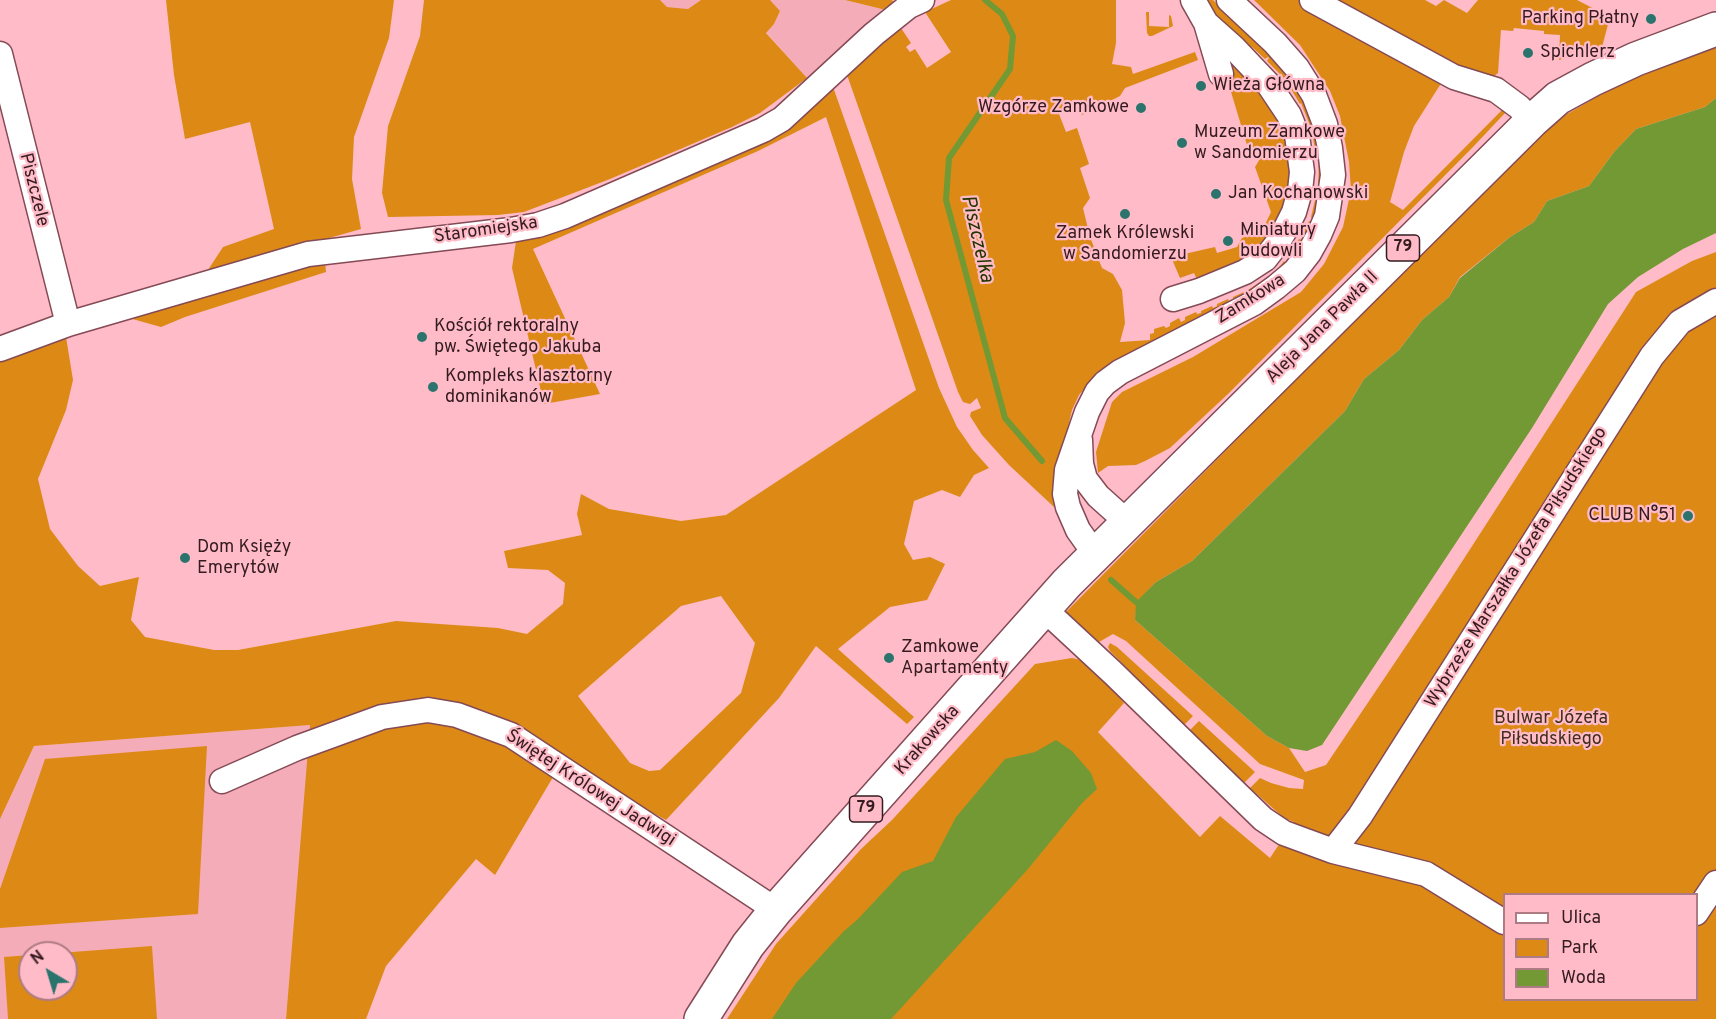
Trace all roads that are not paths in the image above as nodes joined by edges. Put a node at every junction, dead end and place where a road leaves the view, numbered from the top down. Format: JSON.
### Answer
{"nodes":[{"id":1,"x":922,"y":0,"type":"edge"},
{"id":2,"x":1193,"y":0,"type":"edge"},
{"id":3,"x":1229,"y":0,"type":"edge"},
{"id":4,"x":1312,"y":0,"type":"edge"},
{"id":5,"x":1206,"y":23,"type":"junction"},
{"id":6,"x":1716,"y":29,"type":"edge"},
{"id":7,"x":0,"y":54,"type":"edge"},
{"id":8,"x":1221,"y":74,"type":"dead end"},
{"id":9,"x":1532,"y":121,"type":"junction"},
{"id":10,"x":1173,"y":299,"type":"dead end"},
{"id":11,"x":1716,"y":301,"type":"edge"},
{"id":12,"x":68,"y":324,"type":"junction"},
{"id":13,"x":0,"y":349,"type":"edge"},
{"id":14,"x":1080,"y":432,"type":"junction"},
{"id":15,"x":1128,"y":522,"type":"junction"},
{"id":16,"x":1095,"y":554,"type":"junction"},
{"id":17,"x":1044,"y":609,"type":"junction"},
{"id":18,"x":222,"y":781,"type":"dead end"},
{"id":19,"x":1334,"y":850,"type":"junction"},
{"id":20,"x":1716,"y":883,"type":"edge"},
{"id":21,"x":776,"y":910,"type":"junction"},
{"id":22,"x":1698,"y":910,"type":"edge"},
{"id":23,"x":1503,"y":921,"type":"edge"},
{"id":24,"x":701,"y":1019,"type":"edge"}],
"edges":[{"from":1,"to":12,"type":"street","name":"Staromiejska"},
{"from":2,"to":5,"type":"street"},
{"from":3,"to":14,"type":"street","name":"Zamkowa"},
{"from":4,"to":9,"type":"street"},
{"from":5,"to":8,"type":"street"},
{"from":5,"to":10,"type":"street"},
{"from":6,"to":9,"type":"main road","name":"Aleja Jana Pawła II","number":"79"},
{"from":7,"to":12,"type":"street","name":"Piszczele"},
{"from":9,"to":15,"type":"main road","name":"Aleja Jana Pawła II","number":"79"},
{"from":11,"to":19,"type":"street","name":"Wybrzeże Marszałka Józefa Piłsudskiego"},
{"from":12,"to":13,"type":"street","name":"Staromiejska"},
{"from":14,"to":15,"type":"street","name":"Zamkowa"},
{"from":14,"to":16,"type":"street","name":"Zamkowa"},
{"from":15,"to":16,"type":"main road","name":"Aleja Jana Pawła II","number":"79"},
{"from":16,"to":17,"type":"main road","name":"Krakowska","number":"79"},
{"from":17,"to":19,"type":"street"},
{"from":17,"to":21,"type":"main road","name":"Krakowska","number":"79"},
{"from":18,"to":21,"type":"street","name":"Świętej Królowej Jadwigi"},
{"from":19,"to":23,"type":"street"},
{"from":20,"to":22,"type":"street"},
{"from":21,"to":24,"type":"main road","name":"Krakowska","number":"79"}]}
